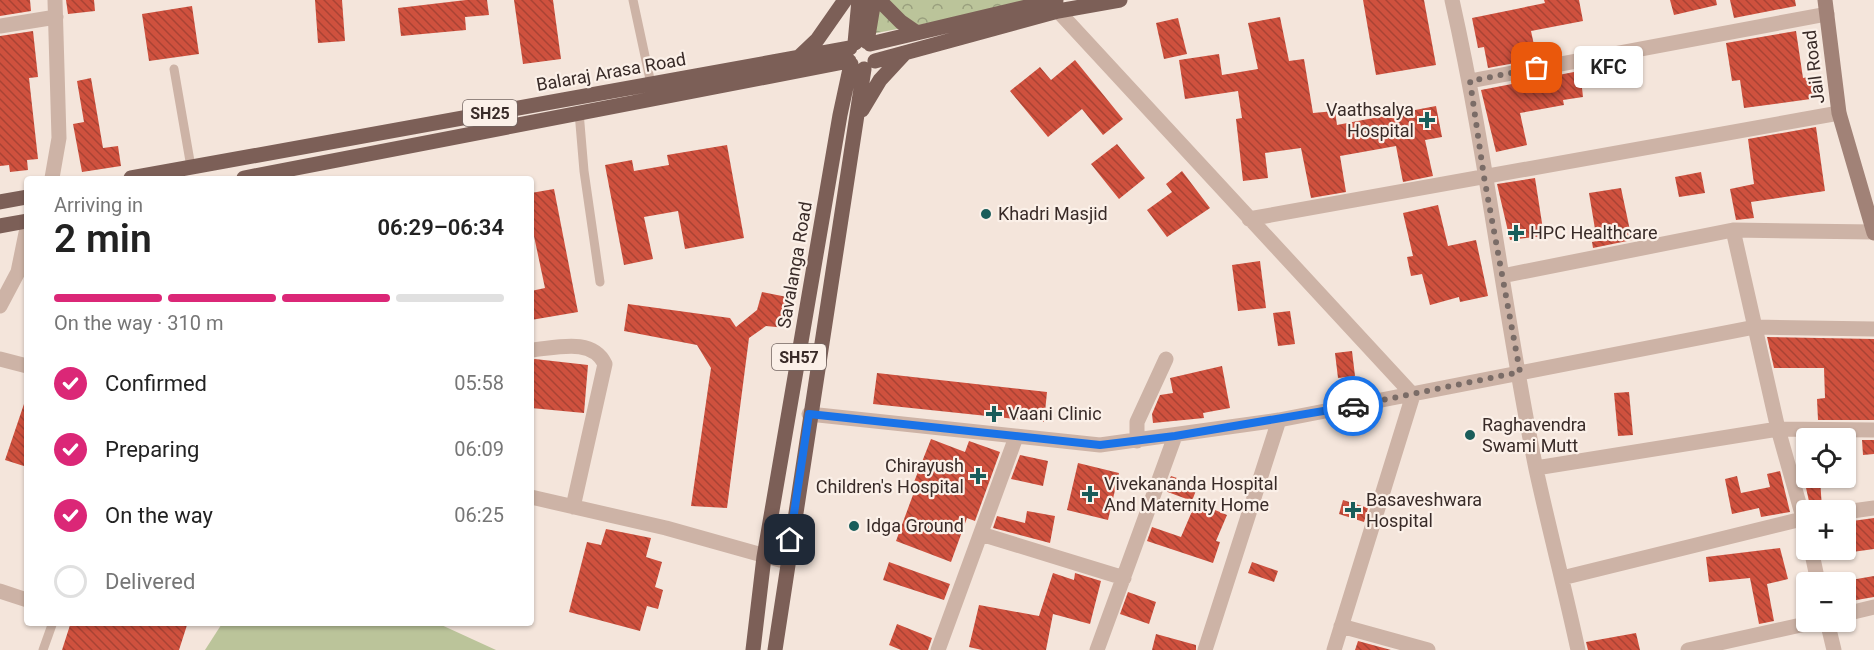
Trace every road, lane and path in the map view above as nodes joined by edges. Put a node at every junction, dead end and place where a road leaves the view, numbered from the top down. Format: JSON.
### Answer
{"nodes":[{"id":1,"x":55,"y":0,"type":"edge"},
{"id":2,"x":633,"y":0,"type":"edge"},
{"id":3,"x":845,"y":0,"type":"edge"},
{"id":4,"x":859,"y":0,"type":"edge"},
{"id":5,"x":874,"y":0,"type":"edge"},
{"id":6,"x":879,"y":0,"type":"edge"},
{"id":7,"x":1120,"y":0,"type":"edge"},
{"id":8,"x":1452,"y":0,"type":"edge"},
{"id":9,"x":1056,"y":4,"type":"edge"},
{"id":10,"x":1826,"y":7,"type":"edge"},
{"id":11,"x":56,"y":17,"type":"junction"},
{"id":12,"x":0,"y":26,"type":"edge"},
{"id":13,"x":916,"y":33,"type":"junction"},
{"id":14,"x":905,"y":52,"type":"junction"},
{"id":15,"x":860,"y":54,"type":"junction"},
{"id":16,"x":798,"y":58,"type":"junction"},
{"id":17,"x":174,"y":69,"type":"dead end"},
{"id":18,"x":1470,"y":81,"type":"junction"},
{"id":19,"x":651,"y":84,"type":"junction"},
{"id":20,"x":579,"y":112,"type":"junction"},
{"id":21,"x":1839,"y":113,"type":"junction"},
{"id":22,"x":855,"y":124,"type":"junction"},
{"id":23,"x":191,"y":168,"type":"junction"},
{"id":24,"x":51,"y":176,"type":"edge"},
{"id":25,"x":143,"y":176,"type":"edge"},
{"id":26,"x":254,"y":176,"type":"edge"},
{"id":27,"x":1484,"y":177,"type":"junction"},
{"id":28,"x":24,"y":198,"type":"edge"},
{"id":29,"x":0,"y":202,"type":"edge"},
{"id":30,"x":1250,"y":219,"type":"junction"},
{"id":31,"x":24,"y":222,"type":"edge"},
{"id":32,"x":0,"y":226,"type":"edge"},
{"id":33,"x":1873,"y":228,"type":"edge"},
{"id":34,"x":1733,"y":230,"type":"junction"},
{"id":35,"x":24,"y":243,"type":"edge"},
{"id":36,"x":1502,"y":276,"type":"junction"},
{"id":37,"x":600,"y":282,"type":"dead end"},
{"id":38,"x":0,"y":306,"type":"edge"},
{"id":39,"x":1755,"y":327,"type":"junction"},
{"id":40,"x":1874,"y":329,"type":"edge"},
{"id":41,"x":534,"y":351,"type":"edge"},
{"id":42,"x":0,"y":359,"type":"edge"},
{"id":43,"x":1166,"y":359,"type":"dead end"},
{"id":44,"x":24,"y":365,"type":"edge"},
{"id":45,"x":1520,"y":372,"type":"junction"},
{"id":46,"x":1413,"y":395,"type":"junction"},
{"id":47,"x":809,"y":414,"type":"junction"},
{"id":48,"x":1279,"y":420,"type":"junction"},
{"id":49,"x":1778,"y":429,"type":"junction"},
{"id":50,"x":1874,"y":430,"type":"edge"},
{"id":51,"x":1175,"y":436,"type":"junction"},
{"id":52,"x":1016,"y":437,"type":"junction"},
{"id":53,"x":1137,"y":441,"type":"junction"},
{"id":54,"x":1536,"y":468,"type":"junction"},
{"id":55,"x":534,"y":498,"type":"edge"},
{"id":56,"x":1799,"y":500,"type":"edge"},
{"id":57,"x":573,"y":507,"type":"junction"},
{"id":58,"x":1874,"y":508,"type":"edge"},
{"id":59,"x":1856,"y":510,"type":"edge"},
{"id":60,"x":1796,"y":524,"type":"edge"},
{"id":61,"x":981,"y":534,"type":"junction"},
{"id":62,"x":764,"y":557,"type":"junction"},
{"id":63,"x":787,"y":562,"type":"junction"},
{"id":64,"x":1124,"y":578,"type":"junction"},
{"id":65,"x":1562,"y":578,"type":"junction"},
{"id":66,"x":0,"y":591,"type":"edge"},
{"id":67,"x":24,"y":599,"type":"edge"},
{"id":68,"x":1874,"y":607,"type":"edge"},
{"id":69,"x":1856,"y":611,"type":"edge"},
{"id":70,"x":52,"y":626,"type":"edge"},
{"id":71,"x":1341,"y":626,"type":"junction"},
{"id":72,"x":1796,"y":626,"type":"edge"},
{"id":73,"x":1830,"y":632,"type":"edge"},
{"id":74,"x":43,"y":650,"type":"edge"},
{"id":75,"x":753,"y":650,"type":"edge"},
{"id":76,"x":775,"y":650,"type":"edge"},
{"id":77,"x":939,"y":650,"type":"edge"},
{"id":78,"x":1097,"y":650,"type":"edge"},
{"id":79,"x":1205,"y":650,"type":"edge"},
{"id":80,"x":1334,"y":650,"type":"edge"},
{"id":81,"x":1428,"y":650,"type":"edge"},
{"id":82,"x":1578,"y":650,"type":"edge"},
{"id":83,"x":1688,"y":650,"type":"edge"},
{"id":84,"x":1834,"y":650,"type":"edge"}],
"edges":[{"from":1,"to":11,"type":"street"},
{"from":2,"to":19,"type":"lane"},
{"from":3,"to":16,"type":"main road"},
{"from":4,"to":15,"type":"main road","name":"Savalanga Road","number":"SH57"},
{"from":5,"to":15,"type":"main road","name":"Savalanga Road","number":"SH57"},
{"from":6,"to":13,"type":"main road"},
{"from":7,"to":9,"type":"main road"},
{"from":8,"to":18,"type":"street"},
{"from":9,"to":13,"type":"main road","name":"Balaraj Arasa Road"},
{"from":9,"to":14,"type":"main road"},
{"from":9,"to":30,"type":"street"},
{"from":10,"to":18,"type":"street"},
{"from":10,"to":21,"type":"main road","name":"Jail Road"},
{"from":11,"to":12,"type":"street"},
{"from":11,"to":24,"type":"street"},
{"from":13,"to":15,"type":"main road","name":"Balaraj Arasa Road"},
{"from":14,"to":15,"type":"main road"},
{"from":14,"to":22,"type":"main road"},
{"from":15,"to":16,"type":"main road","name":"Balaraj Arasa Road","number":"SH25"},
{"from":15,"to":20,"type":"main road","name":"Balaraj Arasa Road","number":"SH25"},
{"from":15,"to":22,"type":"main road","name":"Savalanga Road","number":"SH57"},
{"from":15,"to":62,"type":"main road","name":"Savalanga Road","number":"SH57"},
{"from":16,"to":19,"type":"main road","name":"Balaraj Arasa Road","number":"SH25"},
{"from":17,"to":23,"type":"lane"},
{"from":18,"to":27,"type":"street"},
{"from":19,"to":23,"type":"main road","name":"Balaraj Arasa Road","number":"SH25"},
{"from":20,"to":26,"type":"main road","name":"Balaraj Arasa Road","number":"SH25"},
{"from":20,"to":37,"type":"lane"},
{"from":21,"to":27,"type":"street"},
{"from":21,"to":33,"type":"main road","name":"Jail Road"},
{"from":22,"to":47,"type":"main road","name":"Savalanga Road","number":"SH57"},
{"from":23,"to":25,"type":"main road","name":"Balaraj Arasa Road","number":"SH25"},
{"from":27,"to":30,"type":"street"},
{"from":27,"to":36,"type":"street"},
{"from":28,"to":29,"type":"main road"},
{"from":30,"to":46,"type":"street"},
{"from":31,"to":32,"type":"main road"},
{"from":33,"to":34,"type":"street"},
{"from":34,"to":36,"type":"street"},
{"from":34,"to":39,"type":"street"},
{"from":35,"to":38,"type":"street"},
{"from":36,"to":45,"type":"street"},
{"from":39,"to":40,"type":"street"},
{"from":39,"to":45,"type":"street"},
{"from":39,"to":49,"type":"street"},
{"from":41,"to":57,"type":"street"},
{"from":42,"to":44,"type":"street"},
{"from":43,"to":53,"type":"street"},
{"from":45,"to":46,"type":"street"},
{"from":45,"to":54,"type":"street"},
{"from":46,"to":48,"type":"street"},
{"from":46,"to":71,"type":"street"},
{"from":47,"to":52,"type":"street"},
{"from":47,"to":63,"type":"main road","name":"Savalanga Road","number":"SH57"},
{"from":48,"to":51,"type":"street"},
{"from":48,"to":79,"type":"street"},
{"from":49,"to":50,"type":"street"},
{"from":49,"to":54,"type":"street"},
{"from":49,"to":56,"type":"street"},
{"from":51,"to":53,"type":"street"},
{"from":51,"to":64,"type":"street"},
{"from":52,"to":53,"type":"street"},
{"from":52,"to":61,"type":"street"},
{"from":54,"to":65,"type":"street"},
{"from":55,"to":57,"type":"street"},
{"from":57,"to":62,"type":"street"},
{"from":58,"to":59,"type":"street"},
{"from":60,"to":65,"type":"street"},
{"from":61,"to":64,"type":"street"},
{"from":61,"to":77,"type":"street"},
{"from":62,"to":63,"type":"street"},
{"from":62,"to":75,"type":"main road","name":"Savalanga Road","number":"SH57"},
{"from":63,"to":76,"type":"main road","name":"Savalanga Road","number":"SH57"},
{"from":64,"to":78,"type":"street"},
{"from":65,"to":82,"type":"street"},
{"from":66,"to":67,"type":"street"},
{"from":68,"to":69,"type":"street"},
{"from":70,"to":74,"type":"lane"},
{"from":71,"to":80,"type":"street"},
{"from":71,"to":81,"type":"street"},
{"from":72,"to":83,"type":"street"},
{"from":73,"to":84,"type":"street"}]}
